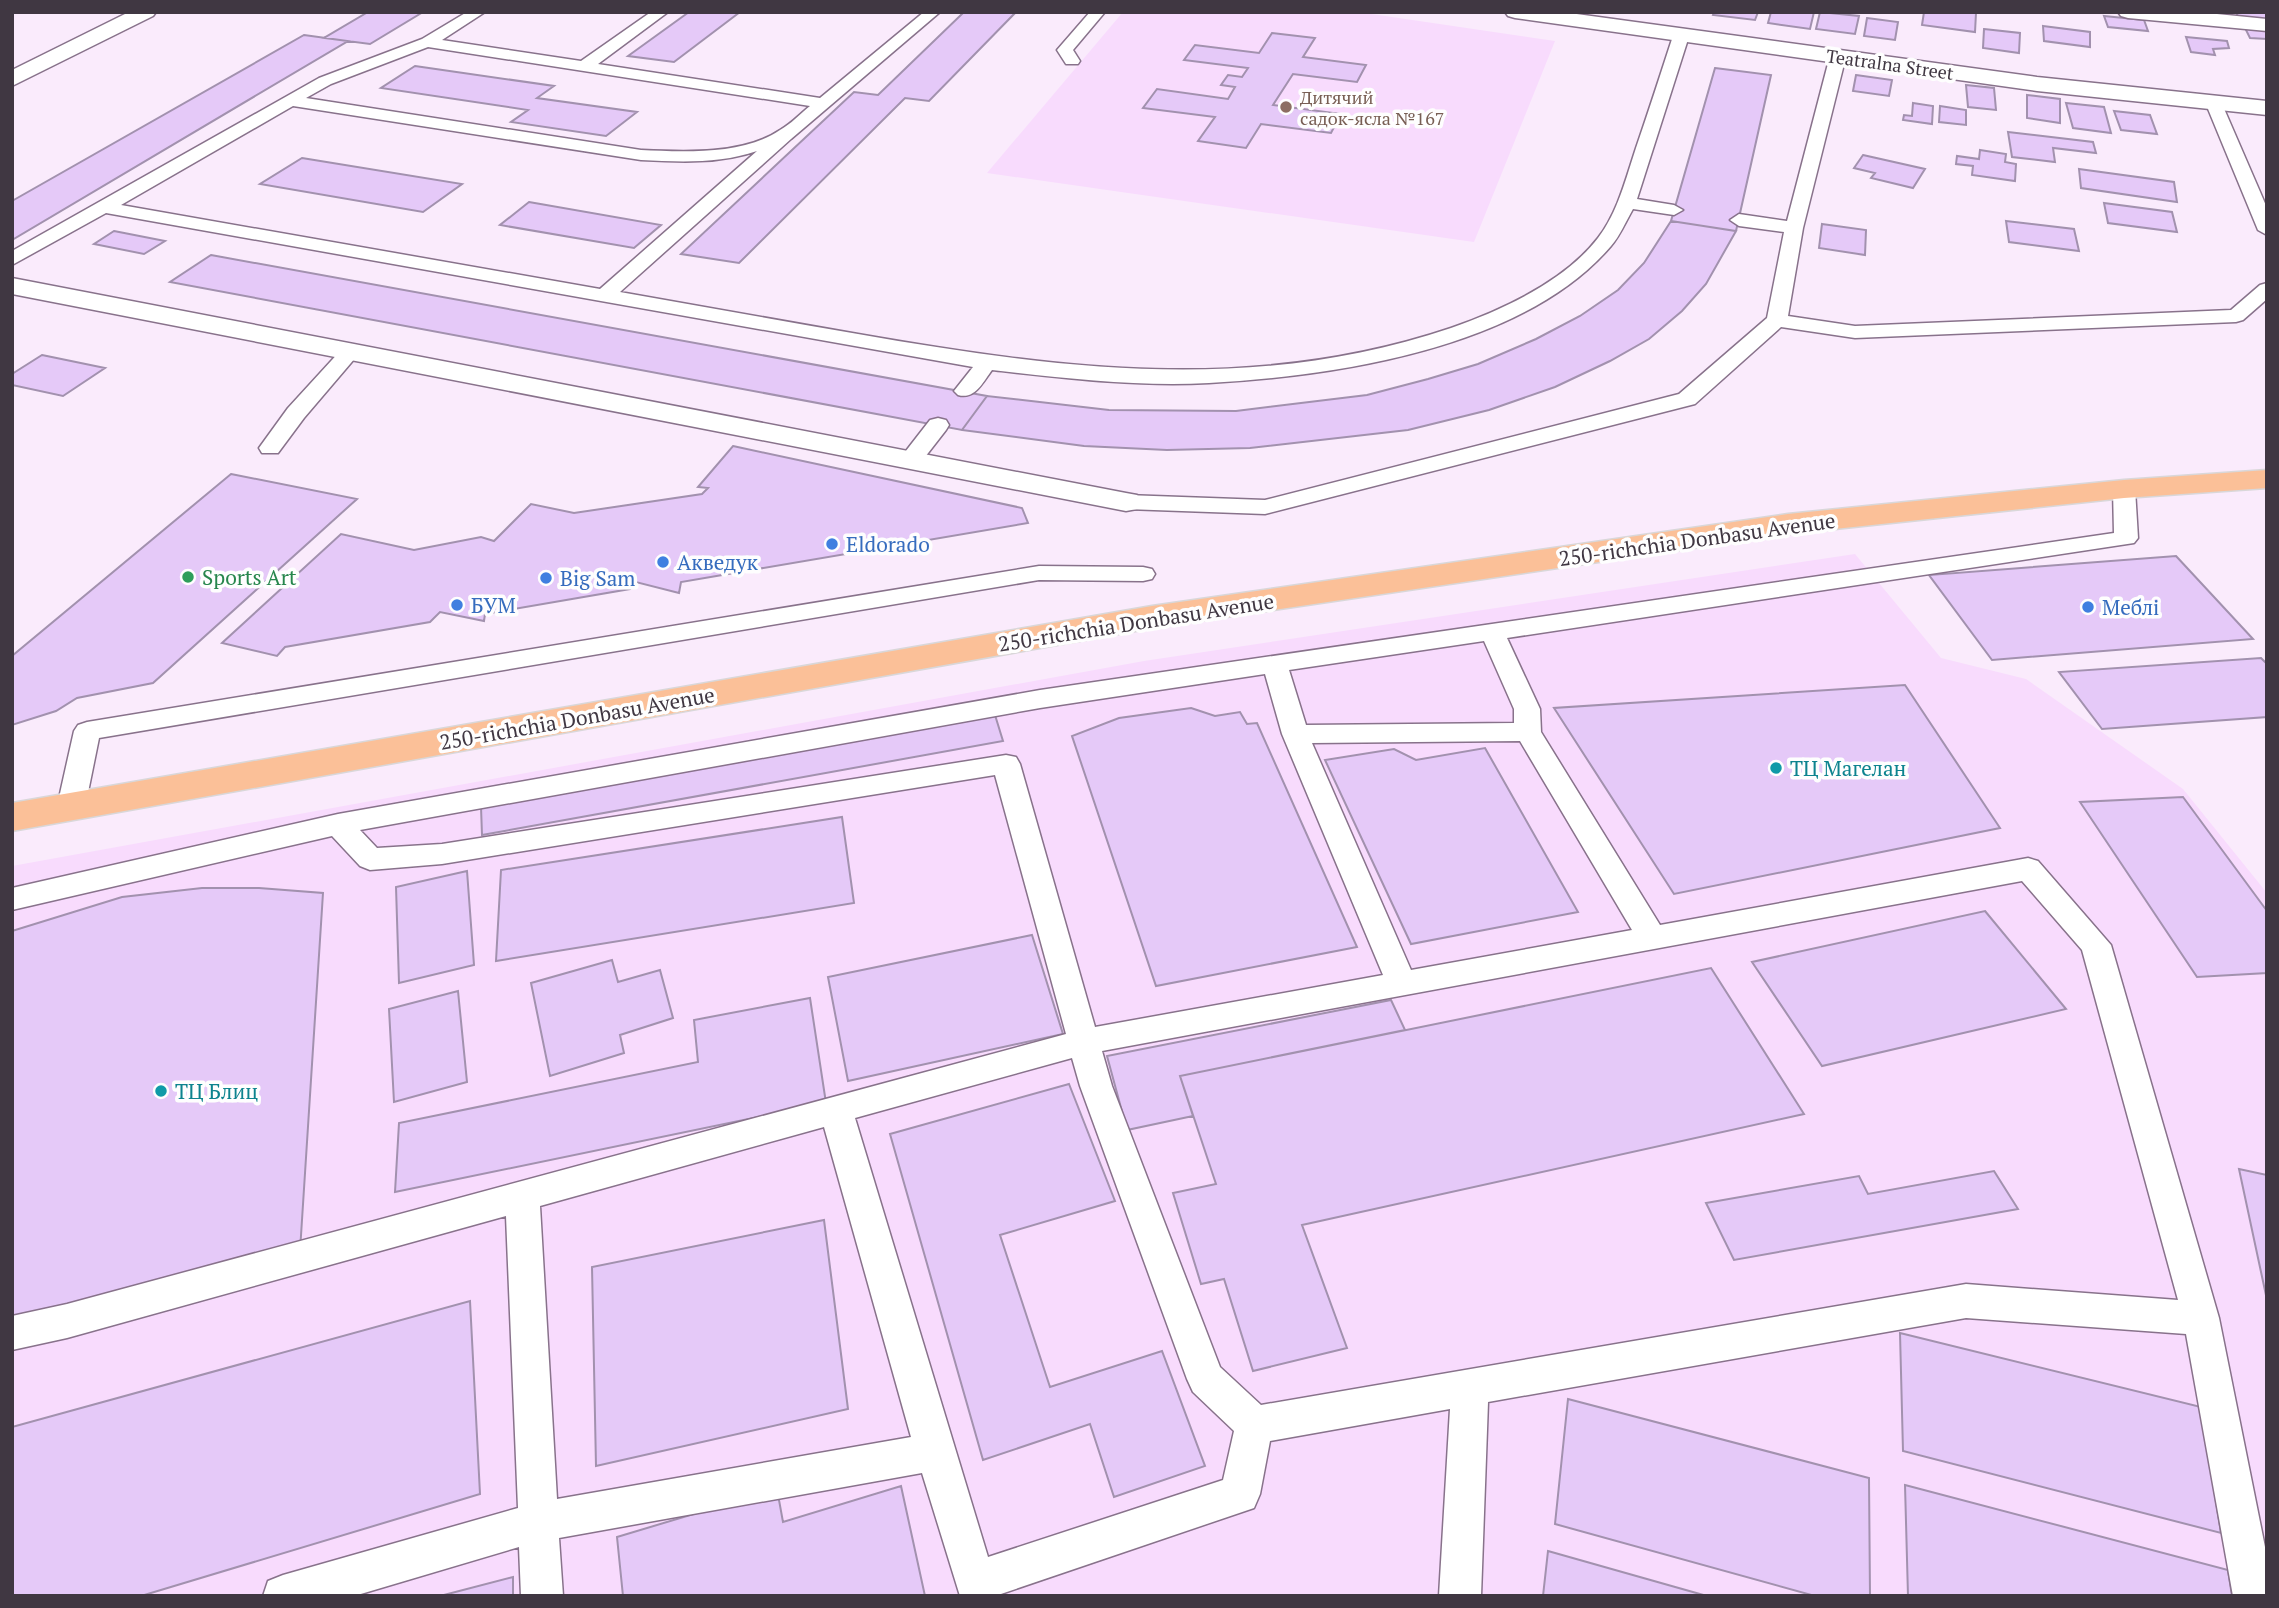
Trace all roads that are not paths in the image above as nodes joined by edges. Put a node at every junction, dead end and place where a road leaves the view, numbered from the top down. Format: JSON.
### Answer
{"nodes":[{"id":1,"x":146,"y":12,"type":"edge"},
{"id":2,"x":478,"y":12,"type":"edge"},
{"id":3,"x":661,"y":12,"type":"edge"},
{"id":4,"x":933,"y":12,"type":"edge"},
{"id":5,"x":1098,"y":12,"type":"edge"},
{"id":6,"x":1515,"y":12,"type":"edge"},
{"id":7,"x":2128,"y":12,"type":"edge"},
{"id":8,"x":2267,"y":25,"type":"edge"},
{"id":9,"x":1681,"y":36,"type":"junction"},
{"id":10,"x":427,"y":41,"type":"junction"},
{"id":11,"x":1838,"y":56,"type":"junction"},
{"id":12,"x":1072,"y":61,"type":"dead end"},
{"id":13,"x":584,"y":66,"type":"junction"},
{"id":14,"x":12,"y":79,"type":"edge"},
{"id":15,"x":291,"y":101,"type":"junction"},
{"id":16,"x":823,"y":103,"type":"junction"},
{"id":17,"x":2214,"y":104,"type":"junction"},
{"id":18,"x":2267,"y":108,"type":"edge"},
{"id":19,"x":785,"y":135,"type":"junction"},
{"id":20,"x":1627,"y":203,"type":"junction"},
{"id":21,"x":103,"y":207,"type":"junction"},
{"id":22,"x":1674,"y":210,"type":"dead end"},
{"id":23,"x":1738,"y":220,"type":"dead end"},
{"id":24,"x":1794,"y":228,"type":"junction"},
{"id":25,"x":2267,"y":230,"type":"edge"},
{"id":26,"x":12,"y":259,"type":"edge"},
{"id":27,"x":12,"y":286,"type":"edge"},
{"id":28,"x":2267,"y":289,"type":"edge"},
{"id":29,"x":604,"y":296,"type":"junction"},
{"id":30,"x":1777,"y":320,"type":"junction"},
{"id":31,"x":349,"y":353,"type":"junction"},
{"id":32,"x":987,"y":363,"type":"junction"},
{"id":33,"x":965,"y":391,"type":"dead end"},
{"id":34,"x":938,"y":425,"type":"dead end"},
{"id":35,"x":270,"y":448,"type":"dead end"},
{"id":36,"x":909,"y":461,"type":"junction"},
{"id":37,"x":2267,"y":479,"type":"edge"},
{"id":38,"x":2124,"y":489,"type":"junction"},
{"id":39,"x":1126,"y":502,"type":"joint"},
{"id":40,"x":1143,"y":574,"type":"dead end"},
{"id":41,"x":1492,"y":632,"type":"junction"},
{"id":42,"x":1275,"y":664,"type":"junction"},
{"id":43,"x":1528,"y":732,"type":"junction"},
{"id":44,"x":1295,"y":734,"type":"junction"},
{"id":45,"x":71,"y":807,"type":"junction"},
{"id":46,"x":12,"y":817,"type":"edge"},
{"id":47,"x":338,"y":824,"type":"junction"},
{"id":48,"x":12,"y":898,"type":"edge"},
{"id":49,"x":1652,"y":938,"type":"junction"},
{"id":50,"x":1402,"y":984,"type":"junction"},
{"id":51,"x":1083,"y":1042,"type":"junction"},
{"id":52,"x":836,"y":1110,"type":"junction"},
{"id":53,"x":522,"y":1196,"type":"junction"},
{"id":54,"x":2201,"y":1318,"type":"junction"},
{"id":55,"x":12,"y":1333,"type":"edge"},
{"id":56,"x":1470,"y":1387,"type":"junction"},
{"id":57,"x":1254,"y":1425,"type":"junction"},
{"id":58,"x":935,"y":1452,"type":"junction"},
{"id":59,"x":538,"y":1522,"type":"junction"},
{"id":60,"x":975,"y":1589,"type":"edge"},
{"id":61,"x":283,"y":1596,"type":"edge"},
{"id":62,"x":542,"y":1596,"type":"edge"},
{"id":63,"x":1460,"y":1596,"type":"edge"},
{"id":64,"x":2254,"y":1596,"type":"edge"}],
"edges":[{"from":1,"to":14,"type":"street"},
{"from":2,"to":10,"type":"lane"},
{"from":3,"to":13,"type":"lane"},
{"from":4,"to":16,"type":"lane"},
{"from":5,"to":12,"type":"lane"},
{"from":6,"to":9,"type":"street","name":"Teatralna Street"},
{"from":7,"to":8,"type":"street"},
{"from":9,"to":11,"type":"street","name":"Teatralna Street"},
{"from":9,"to":20,"type":"lane"},
{"from":10,"to":13,"type":"lane"},
{"from":10,"to":15,"type":"lane"},
{"from":11,"to":17,"type":"street","name":"Teatralna Street"},
{"from":11,"to":24,"type":"lane"},
{"from":13,"to":16,"type":"lane"},
{"from":15,"to":19,"type":"lane"},
{"from":15,"to":21,"type":"lane"},
{"from":16,"to":19,"type":"lane"},
{"from":17,"to":18,"type":"street","name":"Teatralna Street"},
{"from":17,"to":25,"type":"lane"},
{"from":19,"to":29,"type":"lane"},
{"from":20,"to":22,"type":"lane"},
{"from":20,"to":32,"type":"lane"},
{"from":21,"to":26,"type":"lane"},
{"from":21,"to":29,"type":"lane"},
{"from":23,"to":24,"type":"lane"},
{"from":24,"to":30,"type":"lane"},
{"from":27,"to":31,"type":"street"},
{"from":28,"to":30,"type":"lane"},
{"from":29,"to":32,"type":"lane"},
{"from":30,"to":39,"type":"lane"},
{"from":31,"to":35,"type":"lane"},
{"from":31,"to":36,"type":"street"},
{"from":32,"to":33,"type":"lane"},
{"from":34,"to":36,"type":"lane"},
{"from":36,"to":39,"type":"street"},
{"from":37,"to":38,"type":"main road","name":"250-richchia Donbasu Avenue"},
{"from":38,"to":41,"type":"lane"},
{"from":38,"to":45,"type":"main road","name":"250-richchia Donbasu Avenue"},
{"from":40,"to":45,"type":"lane"},
{"from":41,"to":42,"type":"lane"},
{"from":41,"to":43,"type":"lane"},
{"from":42,"to":44,"type":"lane"},
{"from":42,"to":47,"type":"lane"},
{"from":43,"to":44,"type":"lane"},
{"from":43,"to":49,"type":"lane"},
{"from":44,"to":50,"type":"lane"},
{"from":45,"to":46,"type":"main road","name":"250-richchia Donbasu Avenue"},
{"from":47,"to":48,"type":"lane"},
{"from":47,"to":51,"type":"lane"},
{"from":49,"to":50,"type":"lane"},
{"from":49,"to":54,"type":"lane"},
{"from":50,"to":51,"type":"lane"},
{"from":51,"to":52,"type":"lane"},
{"from":51,"to":57,"type":"lane"},
{"from":52,"to":53,"type":"lane"},
{"from":52,"to":58,"type":"lane"},
{"from":53,"to":55,"type":"lane"},
{"from":53,"to":59,"type":"lane"},
{"from":54,"to":56,"type":"lane"},
{"from":54,"to":64,"type":"lane"},
{"from":56,"to":57,"type":"lane"},
{"from":56,"to":63,"type":"lane"},
{"from":57,"to":60,"type":"lane"},
{"from":58,"to":59,"type":"lane"},
{"from":58,"to":60,"type":"lane"},
{"from":59,"to":61,"type":"lane"},
{"from":59,"to":62,"type":"lane"}]}
